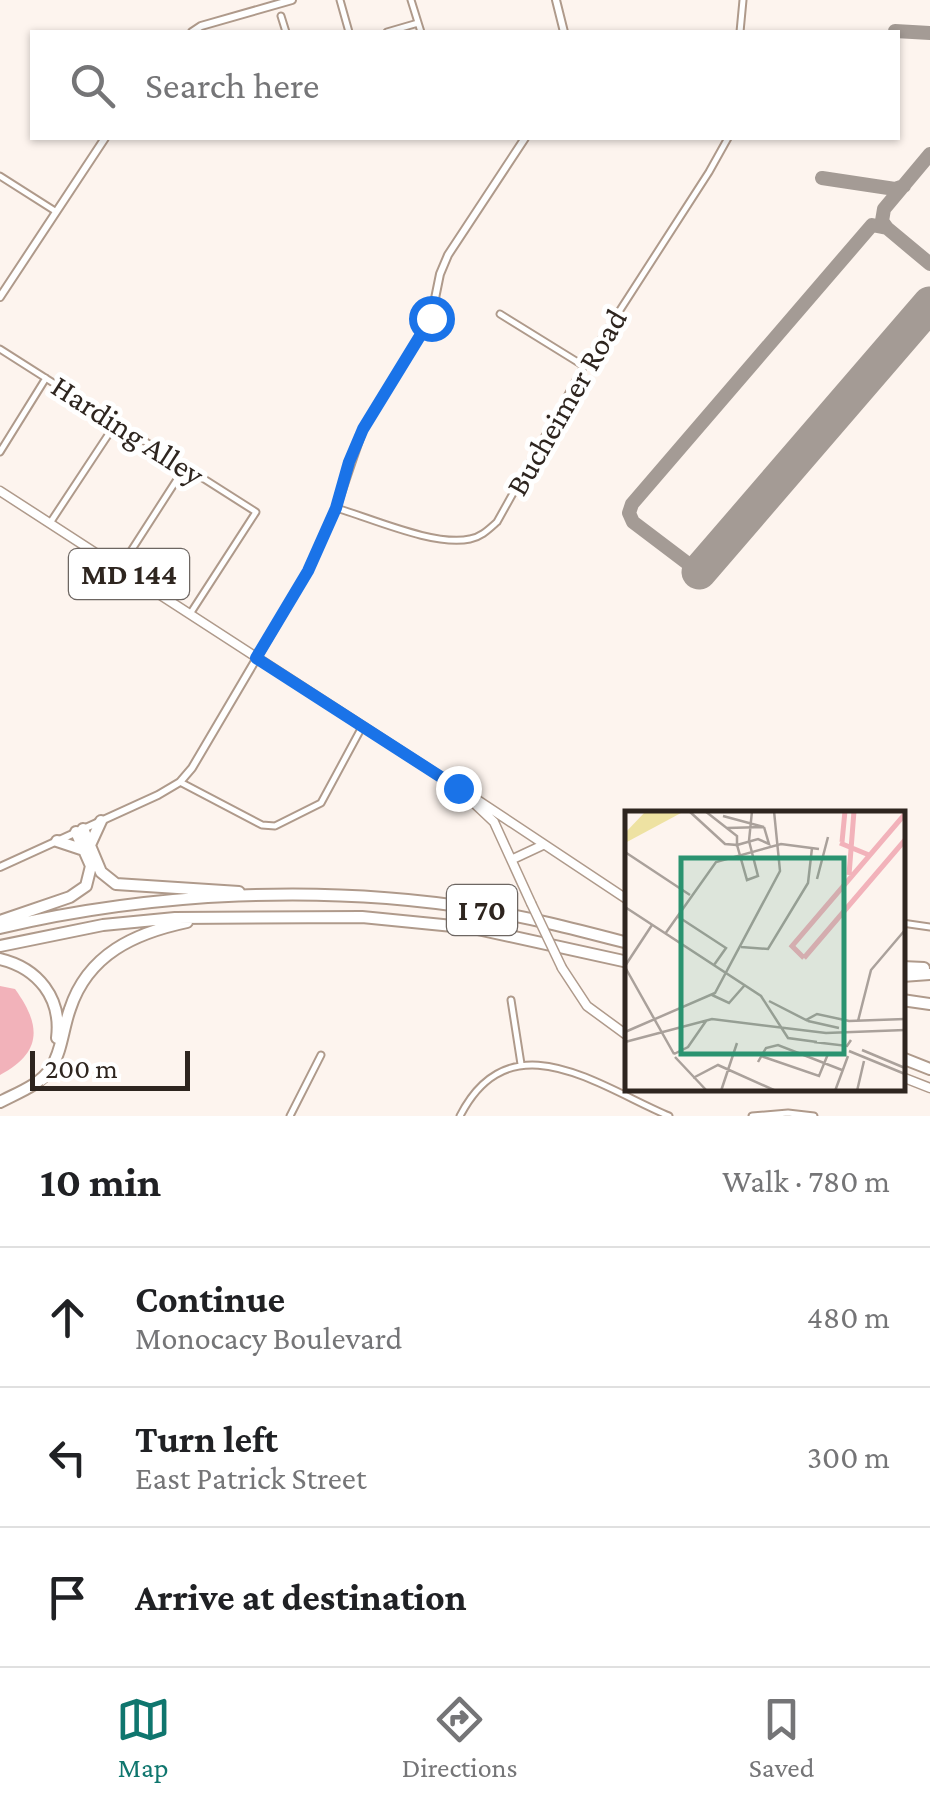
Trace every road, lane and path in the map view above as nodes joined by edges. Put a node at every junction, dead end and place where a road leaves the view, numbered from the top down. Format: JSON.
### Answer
{"nodes":[{"id":1,"x":292,"y":0,"type":"edge"},
{"id":2,"x":340,"y":0,"type":"edge"},
{"id":3,"x":411,"y":0,"type":"edge"},
{"id":4,"x":556,"y":0,"type":"edge"},
{"id":5,"x":742,"y":0,"type":"edge"},
{"id":6,"x":281,"y":16,"type":"dead end"},
{"id":7,"x":418,"y":23,"type":"junction"},
{"id":8,"x":195,"y":30,"type":"edge"},
{"id":9,"x":285,"y":30,"type":"edge"},
{"id":10,"x":349,"y":30,"type":"edge"},
{"id":11,"x":393,"y":30,"type":"edge"},
{"id":12,"x":420,"y":30,"type":"edge"},
{"id":13,"x":564,"y":30,"type":"edge"},
{"id":14,"x":740,"y":30,"type":"edge"},
{"id":15,"x":103,"y":140,"type":"edge"},
{"id":16,"x":524,"y":140,"type":"edge"},
{"id":17,"x":727,"y":140,"type":"edge"},
{"id":18,"x":0,"y":176,"type":"edge"},
{"id":19,"x":55,"y":211,"type":"junction"},
{"id":20,"x":0,"y":297,"type":"edge"},
{"id":21,"x":500,"y":314,"type":"dead end"},
{"id":22,"x":0,"y":349,"type":"edge"},
{"id":23,"x":584,"y":366,"type":"junction"},
{"id":24,"x":46,"y":378,"type":"junction"},
{"id":25,"x":116,"y":423,"type":"junction"},
{"id":26,"x":0,"y":452,"type":"edge"},
{"id":27,"x":185,"y":467,"type":"junction"},
{"id":28,"x":0,"y":491,"type":"edge"},
{"id":29,"x":336,"y":508,"type":"junction"},
{"id":30,"x":50,"y":524,"type":"junction"},
{"id":31,"x":120,"y":568,"type":"junction"},
{"id":32,"x":190,"y":614,"type":"junction"},
{"id":33,"x":256,"y":658,"type":"junction"},
{"id":34,"x":362,"y":727,"type":"junction"},
{"id":35,"x":180,"y":782,"type":"junction"},
{"id":36,"x":458,"y":788,"type":"junction"},
{"id":37,"x":101,"y":821,"type":"junction"},
{"id":38,"x":80,"y":831,"type":"junction"},
{"id":39,"x":57,"y":841,"type":"junction"},
{"id":40,"x":543,"y":845,"type":"junction"},
{"id":41,"x":88,"y":848,"type":"junction"},
{"id":42,"x":514,"y":860,"type":"junction"},
{"id":43,"x":0,"y":868,"type":"edge"},
{"id":44,"x":285,"y":896,"type":"junction"},
{"id":45,"x":625,"y":898,"type":"edge"},
{"id":46,"x":215,"y":916,"type":"junction"},
{"id":47,"x":905,"y":923,"type":"edge"},
{"id":48,"x":0,"y":924,"type":"edge"},
{"id":49,"x":930,"y":927,"type":"edge"},
{"id":50,"x":625,"y":942,"type":"edge"},
{"id":51,"x":0,"y":946,"type":"edge"},
{"id":52,"x":0,"y":959,"type":"edge"},
{"id":53,"x":625,"y":961,"type":"edge"},
{"id":54,"x":905,"y":967,"type":"edge"},
{"id":55,"x":930,"y":971,"type":"edge"},
{"id":56,"x":905,"y":975,"type":"edge"},
{"id":57,"x":930,"y":995,"type":"edge"},
{"id":58,"x":905,"y":998,"type":"edge"},
{"id":59,"x":905,"y":999,"type":"edge"},
{"id":60,"x":510,"y":1000,"type":"dead end"},
{"id":61,"x":930,"y":1004,"type":"edge"},
{"id":62,"x":625,"y":1034,"type":"edge"},
{"id":63,"x":321,"y":1055,"type":"dead end"},
{"id":64,"x":905,"y":1059,"type":"edge"},
{"id":65,"x":521,"y":1064,"type":"junction"},
{"id":66,"x":930,"y":1069,"type":"edge"},
{"id":67,"x":905,"y":1078,"type":"edge"},
{"id":68,"x":930,"y":1088,"type":"edge"},
{"id":69,"x":0,"y":1098,"type":"edge"},
{"id":70,"x":290,"y":1116,"type":"edge"},
{"id":71,"x":460,"y":1116,"type":"edge"},
{"id":72,"x":669,"y":1116,"type":"edge"},
{"id":73,"x":752,"y":1116,"type":"edge"},
{"id":74,"x":814,"y":1116,"type":"edge"}],
"edges":[{"from":1,"to":8,"type":"main road"},
{"from":2,"to":10,"type":"street"},
{"from":3,"to":7,"type":"street"},
{"from":4,"to":13,"type":"main road"},
{"from":5,"to":14,"type":"street"},
{"from":6,"to":9,"type":"street"},
{"from":7,"to":11,"type":"street"},
{"from":7,"to":12,"type":"street"},
{"from":15,"to":19,"type":"main road"},
{"from":16,"to":29,"type":"main road"},
{"from":17,"to":23,"type":"street","name":"Bucheimer Road"},
{"from":18,"to":19,"type":"street"},
{"from":19,"to":20,"type":"main road"},
{"from":21,"to":23,"type":"street"},
{"from":22,"to":24,"type":"street","name":"Harding Alley"},
{"from":23,"to":29,"type":"street","name":"Bucheimer Road"},
{"from":24,"to":25,"type":"street","name":"Harding Alley"},
{"from":24,"to":26,"type":"street"},
{"from":25,"to":27,"type":"street","name":"Harding Alley"},
{"from":25,"to":30,"type":"street"},
{"from":27,"to":31,"type":"street"},
{"from":27,"to":32,"type":"street","name":"Harding Alley"},
{"from":28,"to":30,"type":"main road","number":"MD 144"},
{"from":29,"to":33,"type":"main road"},
{"from":30,"to":31,"type":"main road","number":"MD 144"},
{"from":31,"to":32,"type":"main road","number":"MD 144"},
{"from":32,"to":33,"type":"main road","number":"MD 144"},
{"from":33,"to":34,"type":"main road","number":"MD 144"},
{"from":33,"to":35,"type":"main road"},
{"from":34,"to":35,"type":"street"},
{"from":34,"to":36,"type":"main road","number":"MD 144"},
{"from":35,"to":37,"type":"main road"},
{"from":36,"to":40,"type":"main road"},
{"from":36,"to":42,"type":"main road","number":"MD 144"},
{"from":37,"to":38,"type":"main road"},
{"from":37,"to":41,"type":"highway"},
{"from":38,"to":39,"type":"main road"},
{"from":38,"to":41,"type":"highway"},
{"from":39,"to":41,"type":"highway"},
{"from":39,"to":43,"type":"main road"},
{"from":40,"to":42,"type":"main road"},
{"from":40,"to":45,"type":"main road"},
{"from":41,"to":44,"type":"highway"},
{"from":41,"to":48,"type":"highway"},
{"from":42,"to":62,"type":"main road","number":"MD 144","bridge":true},
{"from":44,"to":48,"type":"highway","number":"I 70"},
{"from":44,"to":50,"type":"highway","number":"I 70"},
{"from":46,"to":51,"type":"highway","number":"I 70"},
{"from":46,"to":53,"type":"highway","number":"I 70"},
{"from":46,"to":69,"type":"highway"},
{"from":47,"to":49,"type":"street"},
{"from":52,"to":69,"type":"highway"},
{"from":54,"to":55,"type":"highway"},
{"from":55,"to":56,"type":"highway"},
{"from":57,"to":58,"type":"highway"},
{"from":59,"to":61,"type":"highway"},
{"from":60,"to":65,"type":"street"},
{"from":63,"to":70,"type":"street"},
{"from":64,"to":66,"type":"highway"},
{"from":65,"to":71,"type":"street"},
{"from":65,"to":72,"type":"street"},
{"from":67,"to":68,"type":"main road"},
{"from":73,"to":74,"type":"street"}]}
